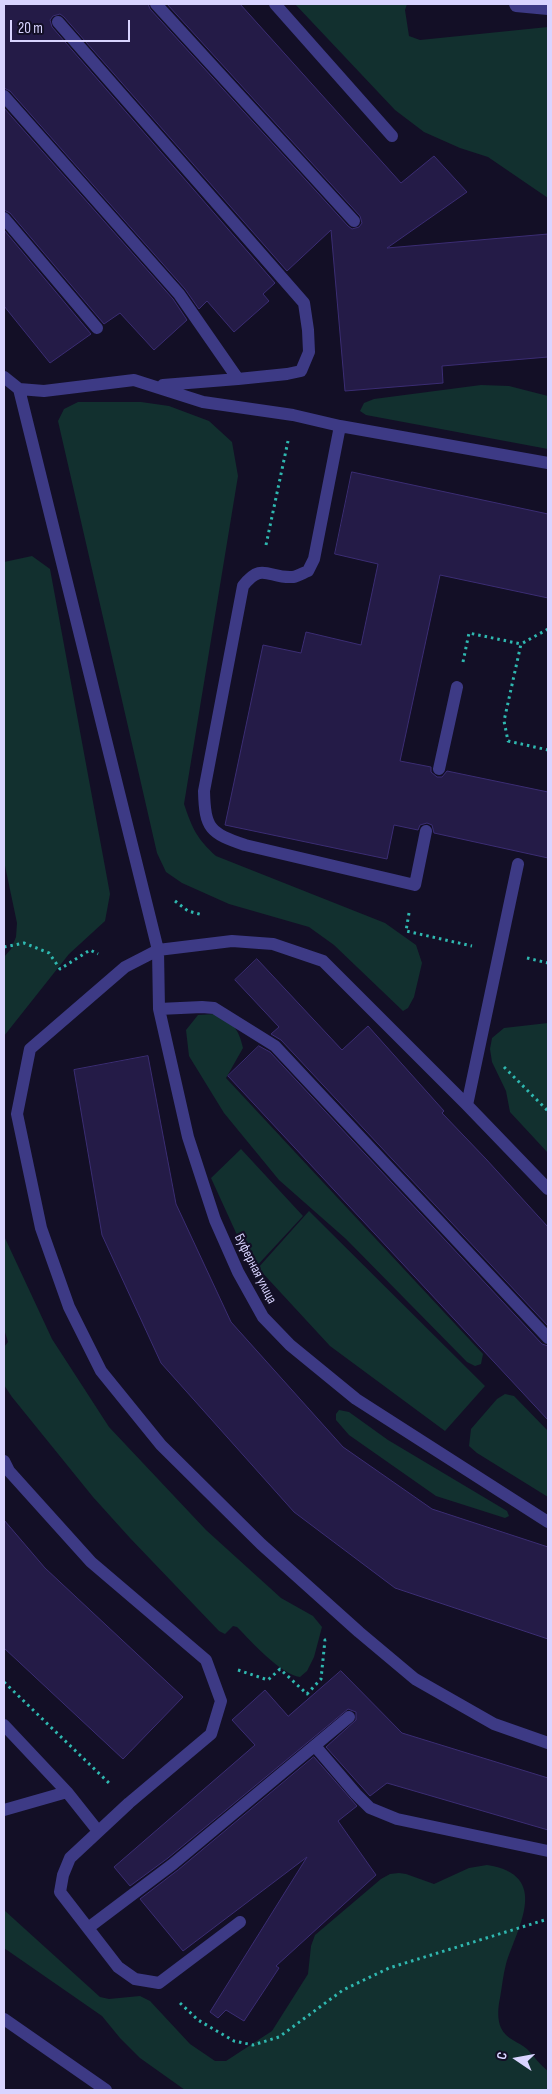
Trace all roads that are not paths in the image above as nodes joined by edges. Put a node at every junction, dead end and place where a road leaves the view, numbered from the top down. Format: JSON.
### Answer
{"nodes":[{"id":1,"x":156,"y":4,"type":"edge"},
{"id":2,"x":276,"y":4,"type":"edge"},
{"id":3,"x":515,"y":4,"type":"edge"},
{"id":4,"x":548,"y":9,"type":"edge"},
{"id":5,"x":58,"y":22,"type":"dead end"},
{"id":6,"x":4,"y":96,"type":"edge"},
{"id":7,"x":392,"y":136,"type":"dead end"},
{"id":8,"x":4,"y":218,"type":"edge"},
{"id":9,"x":354,"y":221,"type":"dead end"},
{"id":10,"x":97,"y":328,"type":"dead end"},
{"id":11,"x":4,"y":377,"type":"edge"},
{"id":12,"x":238,"y":379,"type":"junction"},
{"id":13,"x":156,"y":386,"type":"junction"},
{"id":14,"x":19,"y":389,"type":"junction"},
{"id":15,"x":340,"y":426,"type":"junction"},
{"id":16,"x":548,"y":463,"type":"edge"},
{"id":17,"x":457,"y":686,"type":"road end"},
{"id":18,"x":440,"y":769,"type":"dead end"},
{"id":19,"x":426,"y":831,"type":"dead end"},
{"id":20,"x":518,"y":864,"type":"dead end"},
{"id":21,"x":158,"y":950,"type":"junction"},
{"id":22,"x":159,"y":1009,"type":"junction"},
{"id":23,"x":467,"y":1105,"type":"junction"},
{"id":24,"x":548,"y":1189,"type":"edge"},
{"id":25,"x":548,"y":1338,"type":"edge"},
{"id":26,"x":4,"y":1461,"type":"edge"},
{"id":27,"x":548,"y":1522,"type":"edge"},
{"id":28,"x":350,"y":1717,"type":"dead end"},
{"id":29,"x":4,"y":1725,"type":"edge"},
{"id":30,"x":548,"y":1743,"type":"edge"},
{"id":31,"x":314,"y":1746,"type":"junction"},
{"id":32,"x":67,"y":1792,"type":"junction"},
{"id":33,"x":4,"y":1810,"type":"edge"},
{"id":34,"x":98,"y":1831,"type":"junction"},
{"id":35,"x":548,"y":1851,"type":"edge"},
{"id":36,"x":240,"y":1922,"type":"dead end"},
{"id":37,"x":88,"y":1928,"type":"junction"},
{"id":38,"x":4,"y":2019,"type":"edge"},
{"id":39,"x":106,"y":2090,"type":"edge"}],
"edges":[{"from":1,"to":9,"type":"lane"},
{"from":2,"to":7,"type":"lane"},
{"from":3,"to":4,"type":"lane"},
{"from":5,"to":12,"type":"lane"},
{"from":6,"to":12,"type":"lane"},
{"from":8,"to":10,"type":"lane"},
{"from":11,"to":14,"type":"lane"},
{"from":12,"to":13,"type":"lane"},
{"from":13,"to":14,"type":"lane"},
{"from":13,"to":15,"type":"lane"},
{"from":14,"to":21,"type":"lane","name":"Буферная улица"},
{"from":15,"to":16,"type":"lane"},
{"from":15,"to":19,"type":"lane"},
{"from":17,"to":18,"type":"lane"},
{"from":20,"to":23,"type":"lane"},
{"from":21,"to":22,"type":"lane","name":"Буферная улица"},
{"from":21,"to":23,"type":"lane"},
{"from":21,"to":30,"type":"lane"},
{"from":22,"to":25,"type":"lane"},
{"from":22,"to":27,"type":"lane","name":"Буферная улица"},
{"from":23,"to":24,"type":"lane"},
{"from":26,"to":34,"type":"lane"},
{"from":28,"to":31,"type":"lane"},
{"from":29,"to":32,"type":"lane"},
{"from":31,"to":35,"type":"lane"},
{"from":31,"to":37,"type":"lane"},
{"from":32,"to":33,"type":"lane"},
{"from":32,"to":34,"type":"lane"},
{"from":34,"to":37,"type":"lane"},
{"from":36,"to":37,"type":"lane"},
{"from":38,"to":39,"type":"lane"}]}
